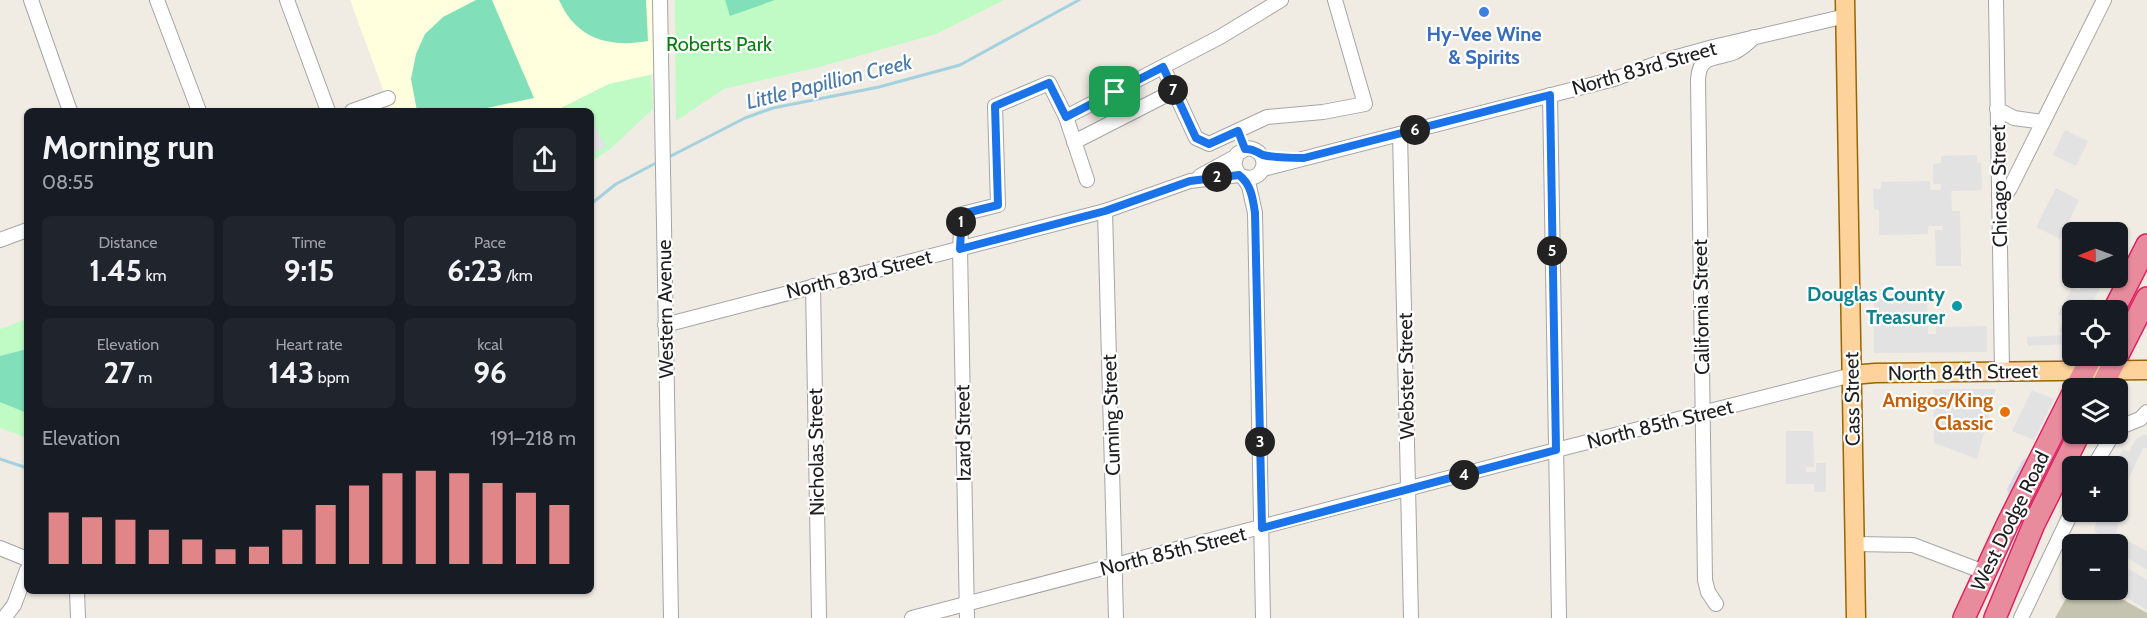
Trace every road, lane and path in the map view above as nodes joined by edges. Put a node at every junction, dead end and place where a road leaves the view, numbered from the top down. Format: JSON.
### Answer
{"nodes":[{"id":1,"x":31,"y":0,"type":"edge"},
{"id":2,"x":158,"y":0,"type":"edge"},
{"id":3,"x":287,"y":0,"type":"edge"},
{"id":4,"x":660,"y":0,"type":"edge"},
{"id":5,"x":1281,"y":0,"type":"edge"},
{"id":6,"x":1335,"y":0,"type":"edge"},
{"id":7,"x":1996,"y":0,"type":"edge"},
{"id":8,"x":2104,"y":0,"type":"edge"},
{"id":9,"x":1845,"y":8,"type":"edge"},
{"id":10,"x":1754,"y":37,"type":"junction"},
{"id":11,"x":1676,"y":57,"type":"junction"},
{"id":12,"x":1163,"y":67,"type":"junction"},
{"id":13,"x":1698,"y":80,"type":"junction"},
{"id":14,"x":1174,"y":91,"type":"junction"},
{"id":15,"x":1550,"y":95,"type":"junction"},
{"id":16,"x":388,"y":98,"type":"dead end"},
{"id":17,"x":69,"y":108,"type":"edge"},
{"id":18,"x":197,"y":108,"type":"edge"},
{"id":19,"x":327,"y":108,"type":"edge"},
{"id":20,"x":360,"y":108,"type":"edge"},
{"id":21,"x":1998,"y":109,"type":"junction"},
{"id":22,"x":1066,"y":117,"type":"junction"},
{"id":23,"x":2043,"y":122,"type":"junction"},
{"id":24,"x":1238,"y":131,"type":"junction"},
{"id":25,"x":1400,"y":134,"type":"junction"},
{"id":26,"x":1074,"y":142,"type":"junction"},
{"id":27,"x":1240,"y":153,"type":"junction"},
{"id":28,"x":1261,"y":154,"type":"junction"},
{"id":29,"x":1304,"y":158,"type":"junction"},
{"id":30,"x":1262,"y":171,"type":"junction"},
{"id":31,"x":1241,"y":176,"type":"junction"},
{"id":32,"x":1087,"y":180,"type":"dead end"},
{"id":33,"x":1190,"y":181,"type":"junction"},
{"id":34,"x":1999,"y":196,"type":"junction"},
{"id":35,"x":1105,"y":211,"type":"junction"},
{"id":36,"x":1255,"y":213,"type":"junction"},
{"id":37,"x":24,"y":231,"type":"edge"},
{"id":38,"x":0,"y":240,"type":"edge"},
{"id":39,"x":2147,"y":245,"type":"edge"},
{"id":40,"x":960,"y":249,"type":"junction"},
{"id":41,"x":813,"y":286,"type":"junction"},
{"id":42,"x":2147,"y":298,"type":"edge"},
{"id":43,"x":2119,"y":300,"type":"edge"},
{"id":44,"x":665,"y":325,"type":"junction"},
{"id":45,"x":2147,"y":370,"type":"edge"},
{"id":46,"x":2002,"y":371,"type":"junction"},
{"id":47,"x":2084,"y":372,"type":"edge"},
{"id":48,"x":1852,"y":375,"type":"junction"},
{"id":49,"x":2103,"y":378,"type":"edge"},
{"id":50,"x":2107,"y":378,"type":"edge"},
{"id":51,"x":2111,"y":378,"type":"edge"},
{"id":52,"x":2147,"y":412,"type":"edge"},
{"id":53,"x":1703,"y":413,"type":"junction"},
{"id":54,"x":2062,"y":415,"type":"edge"},
{"id":55,"x":2128,"y":424,"type":"edge"},
{"id":56,"x":2074,"y":444,"type":"edge"},
{"id":57,"x":1556,"y":450,"type":"junction"},
{"id":58,"x":1408,"y":490,"type":"junction"},
{"id":59,"x":2067,"y":522,"type":"edge"},
{"id":60,"x":1262,"y":528,"type":"junction"},
{"id":61,"x":1854,"y":544,"type":"junction"},
{"id":62,"x":0,"y":548,"type":"edge"},
{"id":63,"x":24,"y":558,"type":"edge"},
{"id":64,"x":1115,"y":566,"type":"junction"},
{"id":65,"x":1984,"y":572,"type":"junction"},
{"id":66,"x":24,"y":578,"type":"edge"},
{"id":67,"x":77,"y":594,"type":"edge"},
{"id":68,"x":1716,"y":604,"type":"dead end"},
{"id":69,"x":967,"y":611,"type":"edge"},
{"id":70,"x":4,"y":618,"type":"edge"},
{"id":71,"x":78,"y":618,"type":"edge"},
{"id":72,"x":671,"y":618,"type":"edge"},
{"id":73,"x":819,"y":618,"type":"edge"},
{"id":74,"x":912,"y":618,"type":"edge"},
{"id":75,"x":1116,"y":618,"type":"edge"},
{"id":76,"x":1263,"y":618,"type":"edge"},
{"id":77,"x":1411,"y":618,"type":"edge"},
{"id":78,"x":1558,"y":618,"type":"edge"},
{"id":79,"x":1856,"y":618,"type":"edge"},
{"id":80,"x":1964,"y":618,"type":"edge"},
{"id":81,"x":1995,"y":618,"type":"edge"},
{"id":82,"x":2021,"y":618,"type":"edge"}],
"edges":[{"from":1,"to":17,"type":"street"},
{"from":2,"to":18,"type":"street"},
{"from":3,"to":19,"type":"street"},
{"from":4,"to":44,"type":"street","name":"Western Avenue"},
{"from":5,"to":12,"type":"street"},
{"from":6,"to":24,"type":"street"},
{"from":7,"to":21,"type":"street","name":"Chicago Street"},
{"from":8,"to":23,"type":"street"},
{"from":9,"to":10,"type":"street","name":"North 83rd Street"},
{"from":9,"to":48,"type":"main road","name":"Cass Street"},
{"from":10,"to":11,"type":"street","name":"North 83rd Street"},
{"from":10,"to":13,"type":"street"},
{"from":11,"to":13,"type":"street"},
{"from":11,"to":15,"type":"street","name":"North 83rd Street"},
{"from":12,"to":14,"type":"street"},
{"from":12,"to":22,"type":"street"},
{"from":13,"to":53,"type":"street","name":"California Street"},
{"from":14,"to":24,"type":"street"},
{"from":14,"to":26,"type":"street"},
{"from":15,"to":25,"type":"street","name":"North 83rd Street"},
{"from":15,"to":57,"type":"street"},
{"from":16,"to":20,"type":"street"},
{"from":21,"to":23,"type":"street"},
{"from":21,"to":34,"type":"street","name":"Chicago Street"},
{"from":22,"to":26,"type":"street"},
{"from":22,"to":40,"type":"street","name":"Izard Street"},
{"from":23,"to":34,"type":"street"},
{"from":24,"to":27,"type":"street"},
{"from":25,"to":29,"type":"street","name":"North 83rd Street"},
{"from":25,"to":58,"type":"street","name":"Webster Street"},
{"from":26,"to":32,"type":"street"},
{"from":27,"to":28,"type":"street"},
{"from":27,"to":31,"type":"street"},
{"from":27,"to":33,"type":"street","name":"North 83rd Street"},
{"from":28,"to":29,"type":"street","name":"North 83rd Street"},
{"from":28,"to":30,"type":"street"},
{"from":29,"to":30,"type":"street","name":"North 83rd Street"},
{"from":30,"to":31,"type":"street"},
{"from":30,"to":36,"type":"street"},
{"from":31,"to":33,"type":"street","name":"North 83rd Street"},
{"from":31,"to":36,"type":"street"},
{"from":33,"to":35,"type":"street","name":"North 83rd Street"},
{"from":34,"to":46,"type":"street","name":"Chicago Street"},
{"from":35,"to":40,"type":"street","name":"North 83rd Street"},
{"from":35,"to":64,"type":"street","name":"Cuming Street"},
{"from":36,"to":60,"type":"street"},
{"from":37,"to":38,"type":"street"},
{"from":39,"to":43,"type":"highway"},
{"from":40,"to":41,"type":"street","name":"North 83rd Street"},
{"from":40,"to":69,"type":"street","name":"Izard Street"},
{"from":41,"to":44,"type":"street","name":"North 83rd Street"},
{"from":41,"to":73,"type":"street","name":"Nicholas Street"},
{"from":42,"to":50,"type":"highway"},
{"from":44,"to":72,"type":"street","name":"Western Avenue"},
{"from":45,"to":51,"type":"main road","name":"North 84th Street"},
{"from":46,"to":47,"type":"main road","name":"North 84th Street"},
{"from":46,"to":48,"type":"main road","name":"North 84th Street"},
{"from":47,"to":49,"type":"main road","name":"North 84th Street"},
{"from":48,"to":53,"type":"street","name":"North 85th Street"},
{"from":48,"to":61,"type":"main road","name":"Cass Street"},
{"from":52,"to":55,"type":"street"},
{"from":53,"to":57,"type":"street","name":"North 85th Street"},
{"from":53,"to":68,"type":"street","name":"California Street"},
{"from":54,"to":65,"type":"highway","name":"West Dodge Road"},
{"from":56,"to":81,"type":"highway","name":"West Dodge Road"},
{"from":57,"to":58,"type":"street","name":"North 85th Street"},
{"from":57,"to":78,"type":"street"},
{"from":58,"to":60,"type":"street","name":"North 85th Street"},
{"from":58,"to":77,"type":"street","name":"Webster Street"},
{"from":59,"to":82,"type":"street"},
{"from":60,"to":64,"type":"street","name":"North 85th Street"},
{"from":60,"to":76,"type":"street"},
{"from":61,"to":65,"type":"street"},
{"from":61,"to":79,"type":"main road","name":"Cass Street"},
{"from":62,"to":63,"type":"street"},
{"from":64,"to":69,"type":"street","name":"North 85th Street"},
{"from":64,"to":75,"type":"street","name":"Cuming Street"},
{"from":65,"to":80,"type":"highway","name":"West Dodge Road"},
{"from":66,"to":70,"type":"street"},
{"from":67,"to":71,"type":"street"},
{"from":69,"to":74,"type":"street","name":"North 85th Street"}]}
